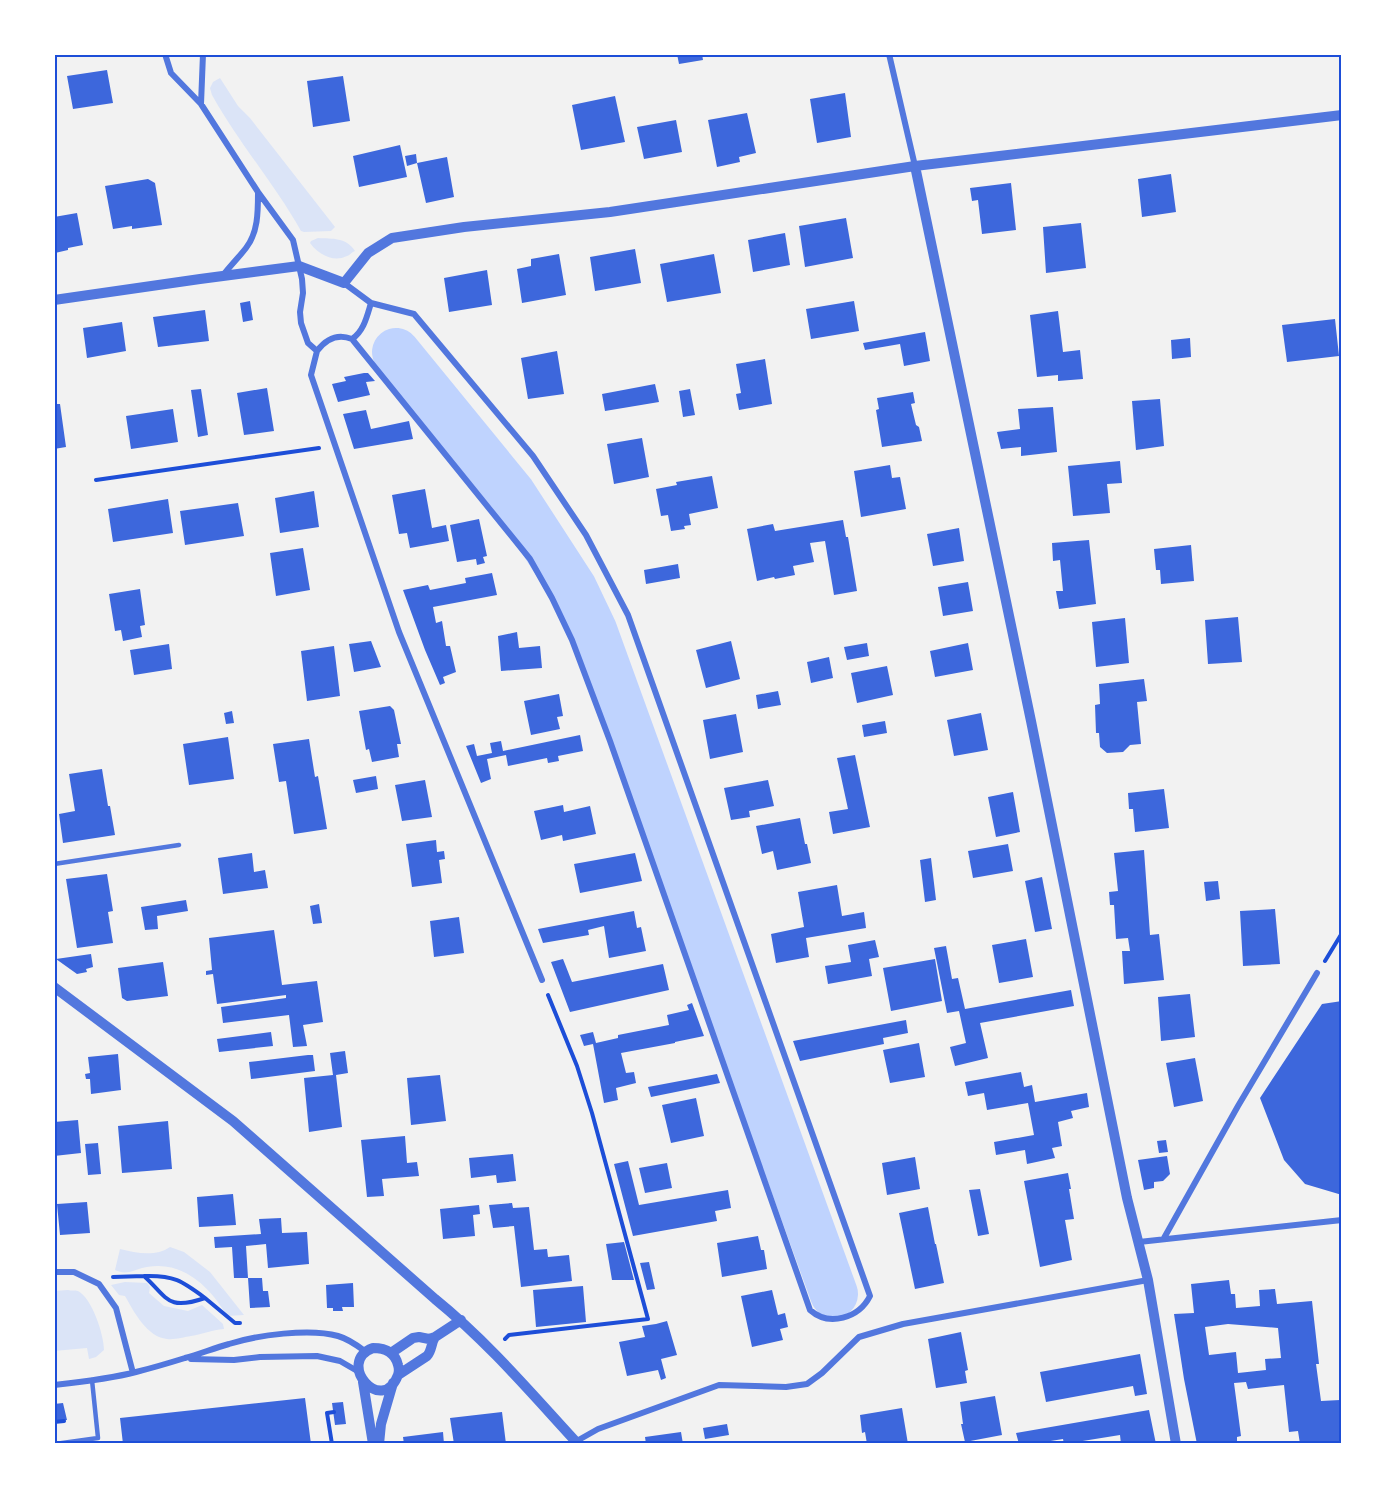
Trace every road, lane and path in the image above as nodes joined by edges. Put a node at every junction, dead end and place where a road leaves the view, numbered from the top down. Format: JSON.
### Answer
{"nodes":[{"id":1,"x":165,"y":54,"type":"edge"},
{"id":2,"x":203,"y":54,"type":"edge"},
{"id":3,"x":889,"y":54,"type":"edge"},
{"id":4,"x":201,"y":104,"type":"junction"},
{"id":5,"x":1342,"y":116,"type":"edge"},
{"id":6,"x":915,"y":166,"type":"junction"},
{"id":7,"x":258,"y":192,"type":"junction"},
{"id":8,"x":299,"y":266,"type":"junction"},
{"id":9,"x":224,"y":275,"type":"junction"},
{"id":10,"x":344,"y":283,"type":"junction"},
{"id":11,"x":54,"y":300,"type":"edge"},
{"id":12,"x":371,"y":303,"type":"junction"},
{"id":13,"x":352,"y":339,"type":"junction"},
{"id":14,"x":317,"y":351,"type":"junction"},
{"id":15,"x":335,"y":445,"type":"junction"},
{"id":16,"x":96,"y":480,"type":"dead end"},
{"id":17,"x":178,"y":845,"type":"dead end"},
{"id":18,"x":54,"y":864,"type":"edge"},
{"id":19,"x":1342,"y":933,"type":"edge"},
{"id":20,"x":1317,"y":974,"type":"joint"},
{"id":21,"x":542,"y":980,"type":"joint"},
{"id":22,"x":54,"y":987,"type":"edge"},
{"id":23,"x":1342,"y":1220,"type":"edge"},
{"id":24,"x":1164,"y":1238,"type":"junction"},
{"id":25,"x":1139,"y":1242,"type":"junction"},
{"id":26,"x":54,"y":1272,"type":"edge"},
{"id":27,"x":144,"y":1276,"type":"junction"},
{"id":28,"x":1148,"y":1280,"type":"junction"},
{"id":29,"x":99,"y":1284,"type":"junction"},
{"id":30,"x":204,"y":1298,"type":"junction"},
{"id":31,"x":461,"y":1320,"type":"junction"},
{"id":32,"x":245,"y":1323,"type":"dead end"},
{"id":33,"x":435,"y":1337,"type":"junction"},
{"id":34,"x":490,"y":1349,"type":"junction"},
{"id":35,"x":366,"y":1352,"type":"junction"},
{"id":36,"x":391,"y":1353,"type":"junction"},
{"id":37,"x":185,"y":1359,"type":"junction"},
{"id":38,"x":133,"y":1373,"type":"junction"},
{"id":39,"x":361,"y":1377,"type":"junction"},
{"id":40,"x":396,"y":1378,"type":"junction"},
{"id":41,"x":92,"y":1380,"type":"junction"},
{"id":42,"x":54,"y":1385,"type":"edge"},
{"id":43,"x":334,"y":1412,"type":"dead end"},
{"id":44,"x":64,"y":1421,"type":"dead end"},
{"id":45,"x":54,"y":1422,"type":"edge"},
{"id":46,"x":577,"y":1443,"type":"edge"},
{"id":47,"x":55,"y":1444,"type":"edge"},
{"id":48,"x":332,"y":1444,"type":"edge"},
{"id":49,"x":373,"y":1444,"type":"edge"},
{"id":50,"x":379,"y":1444,"type":"edge"},
{"id":51,"x":1176,"y":1444,"type":"edge"}],
"edges":[{"from":1,"to":4,"type":"street"},
{"from":2,"to":4,"type":"street"},
{"from":3,"to":6,"type":"street"},
{"from":4,"to":7,"type":"street"},
{"from":5,"to":6,"type":"street"},
{"from":6,"to":10,"type":"street"},
{"from":6,"to":25,"type":"street"},
{"from":7,"to":8,"type":"street"},
{"from":7,"to":9,"type":"street"},
{"from":8,"to":9,"type":"street"},
{"from":8,"to":10,"type":"street"},
{"from":8,"to":14,"type":"street"},
{"from":9,"to":11,"type":"street"},
{"from":10,"to":12,"type":"street"},
{"from":12,"to":13,"type":"street"},
{"from":12,"to":13,"type":"street"},
{"from":13,"to":14,"type":"street"},
{"from":14,"to":15,"type":"street"},
{"from":15,"to":16,"type":"path"},
{"from":15,"to":21,"type":"street"},
{"from":17,"to":18,"type":"lane"},
{"from":19,"to":20,"type":"path"},
{"from":20,"to":24,"type":"street"},
{"from":21,"to":34,"type":"path"},
{"from":22,"to":31,"type":"street"},
{"from":23,"to":24,"type":"street"},
{"from":24,"to":25,"type":"street"},
{"from":25,"to":28,"type":"street"},
{"from":26,"to":29,"type":"street"},
{"from":27,"to":29,"type":"path"},
{"from":27,"to":30,"type":"path"},
{"from":27,"to":30,"type":"path"},
{"from":28,"to":46,"type":"street"},
{"from":28,"to":51,"type":"street"},
{"from":29,"to":38,"type":"street"},
{"from":30,"to":32,"type":"path"},
{"from":31,"to":33,"type":"street"},
{"from":31,"to":34,"type":"street"},
{"from":33,"to":36,"type":"street"},
{"from":33,"to":40,"type":"street"},
{"from":34,"to":46,"type":"street"},
{"from":35,"to":36,"type":"street"},
{"from":35,"to":37,"type":"street"},
{"from":35,"to":39,"type":"street"},
{"from":36,"to":40,"type":"street"},
{"from":37,"to":38,"type":"street"},
{"from":37,"to":39,"type":"street"},
{"from":38,"to":41,"type":"street"},
{"from":39,"to":40,"type":"street"},
{"from":39,"to":49,"type":"street"},
{"from":40,"to":50,"type":"street"},
{"from":41,"to":42,"type":"street"},
{"from":41,"to":47,"type":"lane"},
{"from":43,"to":48,"type":"path"},
{"from":44,"to":45,"type":"path"}]}
